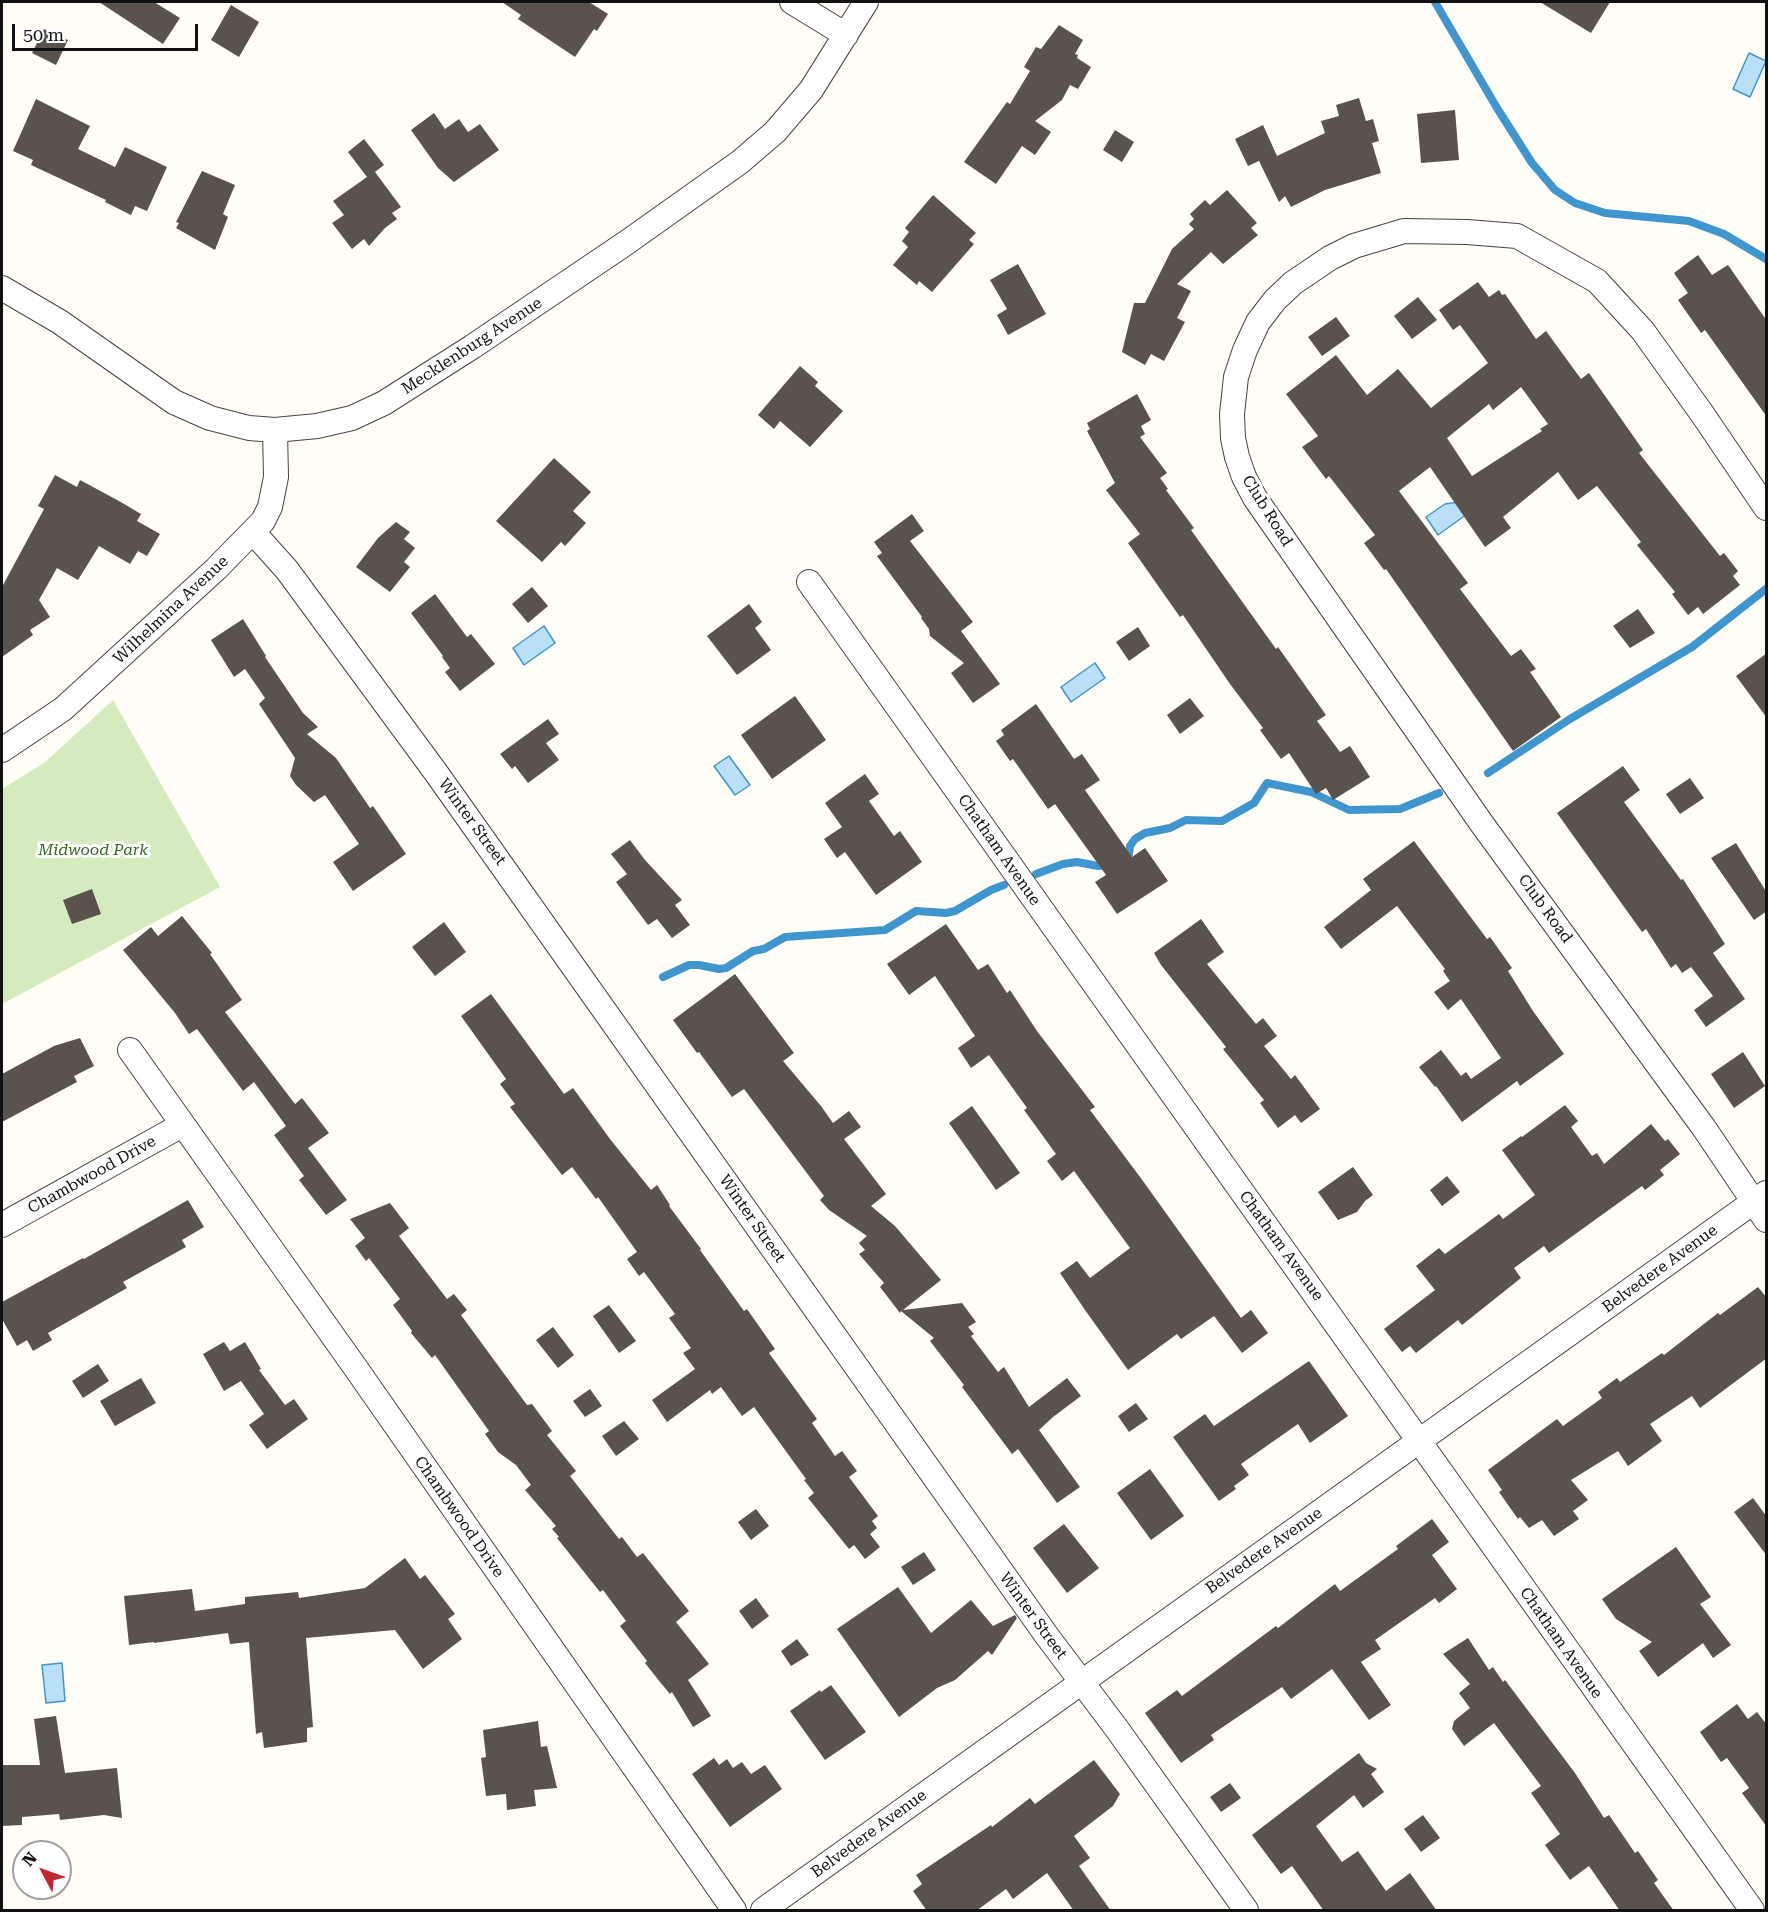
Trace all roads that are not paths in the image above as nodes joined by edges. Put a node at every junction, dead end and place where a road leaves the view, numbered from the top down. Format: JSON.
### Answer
{"nodes":[{"id":1,"x":792,"y":2,"type":"edge"},
{"id":2,"x":866,"y":2,"type":"edge"},
{"id":3,"x":846,"y":35,"type":"junction"},
{"id":4,"x":2,"y":288,"type":"edge"},
{"id":5,"x":274,"y":430,"type":"junction"},
{"id":6,"x":1767,"y":508,"type":"edge"},
{"id":7,"x":254,"y":532,"type":"junction"},
{"id":8,"x":809,"y":582,"type":"dead end"},
{"id":9,"x":2,"y":750,"type":"edge"},
{"id":10,"x":130,"y":1050,"type":"dead end"},
{"id":11,"x":183,"y":1125,"type":"junction"},
{"id":12,"x":1762,"y":1205,"type":"edge"},
{"id":13,"x":2,"y":1225,"type":"edge"},
{"id":14,"x":1419,"y":1442,"type":"junction"},
{"id":15,"x":1081,"y":1681,"type":"junction"},
{"id":16,"x":734,"y":1911,"type":"edge"},
{"id":17,"x":763,"y":1911,"type":"edge"},
{"id":18,"x":1246,"y":1911,"type":"edge"},
{"id":19,"x":1752,"y":1911,"type":"edge"}],
"edges":[{"from":1,"to":3,"type":"street"},
{"from":2,"to":3,"type":"street","name":"Mecklenburg Avenue"},
{"from":3,"to":5,"type":"street","name":"Mecklenburg Avenue"},
{"from":4,"to":5,"type":"street","name":"Mecklenburg Avenue"},
{"from":5,"to":7,"type":"street","name":"Wilhelmina Avenue"},
{"from":6,"to":12,"type":"street","name":"Club Road"},
{"from":7,"to":9,"type":"street","name":"Wilhelmina Avenue"},
{"from":7,"to":15,"type":"street","name":"Winter Street"},
{"from":8,"to":14,"type":"street","name":"Chatham Avenue"},
{"from":10,"to":11,"type":"street","name":"Chambwood Drive"},
{"from":11,"to":13,"type":"street","name":"Chambwood Drive"},
{"from":11,"to":16,"type":"street","name":"Chambwood Drive"},
{"from":12,"to":14,"type":"street","name":"Belvedere Avenue"},
{"from":14,"to":15,"type":"street","name":"Belvedere Avenue"},
{"from":14,"to":19,"type":"street","name":"Chatham Avenue"},
{"from":15,"to":17,"type":"street","name":"Belvedere Avenue"},
{"from":15,"to":18,"type":"street","name":"Winter Street"}]}
